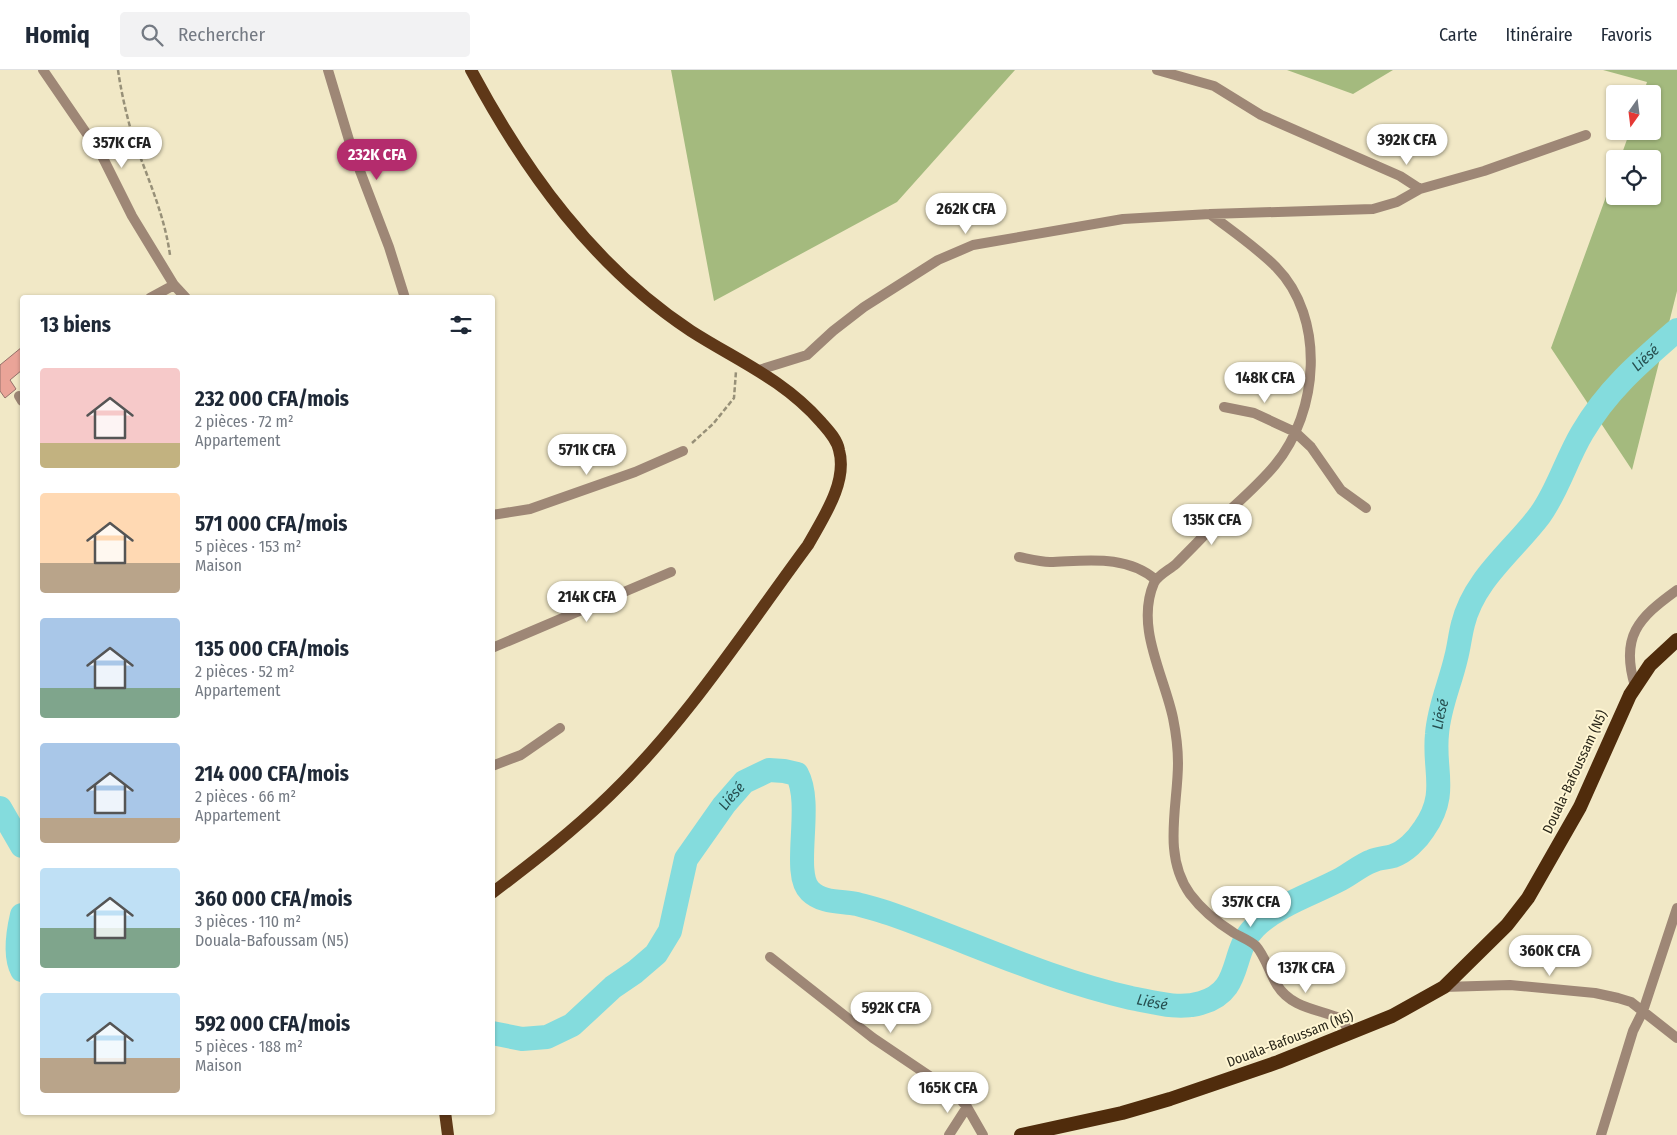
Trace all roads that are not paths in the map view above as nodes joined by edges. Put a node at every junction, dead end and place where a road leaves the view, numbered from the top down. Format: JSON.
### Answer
{"nodes":[{"id":1,"x":43,"y":70,"type":"edge"},
{"id":2,"x":328,"y":70,"type":"edge"},
{"id":3,"x":471,"y":70,"type":"edge"},
{"id":4,"x":1157,"y":70,"type":"edge"},
{"id":5,"x":1586,"y":135,"type":"dead end"},
{"id":6,"x":1420,"y":189,"type":"junction"},
{"id":7,"x":1210,"y":214,"type":"junction"},
{"id":8,"x":174,"y":284,"type":"junction"},
{"id":9,"x":155,"y":295,"type":"edge"},
{"id":10,"x":183,"y":295,"type":"edge"},
{"id":11,"x":404,"y":295,"type":"edge"},
{"id":12,"x":759,"y":370,"type":"junction"},
{"id":13,"x":1224,"y":407,"type":"dead end"},
{"id":14,"x":1295,"y":432,"type":"junction"},
{"id":15,"x":683,"y":451,"type":"road end"},
{"id":16,"x":1366,"y":508,"type":"dead end"},
{"id":17,"x":495,"y":515,"type":"edge"},
{"id":18,"x":1019,"y":557,"type":"dead end"},
{"id":19,"x":671,"y":572,"type":"dead end"},
{"id":20,"x":1156,"y":580,"type":"junction"},
{"id":21,"x":1677,"y":590,"type":"edge"},
{"id":22,"x":1677,"y":640,"type":"edge"},
{"id":23,"x":495,"y":647,"type":"edge"},
{"id":24,"x":1635,"y":686,"type":"junction"},
{"id":25,"x":560,"y":728,"type":"dead end"},
{"id":26,"x":495,"y":765,"type":"edge"},
{"id":27,"x":495,"y":891,"type":"edge"},
{"id":28,"x":1677,"y":908,"type":"edge"},
{"id":29,"x":770,"y":957,"type":"dead end"},
{"id":30,"x":1444,"y":987,"type":"junction"},
{"id":31,"x":1643,"y":1011,"type":"junction"},
{"id":32,"x":1350,"y":1034,"type":"junction"},
{"id":33,"x":1677,"y":1038,"type":"edge"},
{"id":34,"x":967,"y":1107,"type":"junction"},
{"id":35,"x":446,"y":1115,"type":"edge"},
{"id":36,"x":448,"y":1135,"type":"edge"},
{"id":37,"x":949,"y":1135,"type":"edge"},
{"id":38,"x":983,"y":1135,"type":"edge"},
{"id":39,"x":1021,"y":1135,"type":"edge"},
{"id":40,"x":1601,"y":1135,"type":"edge"}],
"edges":[{"from":1,"to":8,"type":"street"},
{"from":2,"to":11,"type":"street"},
{"from":3,"to":12,"type":"main road"},
{"from":4,"to":6,"type":"street"},
{"from":5,"to":6,"type":"street"},
{"from":6,"to":7,"type":"street"},
{"from":7,"to":12,"type":"street"},
{"from":7,"to":14,"type":"street"},
{"from":8,"to":9,"type":"street"},
{"from":8,"to":10,"type":"street"},
{"from":12,"to":27,"type":"main road"},
{"from":13,"to":14,"type":"street"},
{"from":14,"to":16,"type":"street"},
{"from":14,"to":20,"type":"street"},
{"from":15,"to":17,"type":"street"},
{"from":18,"to":20,"type":"street"},
{"from":19,"to":23,"type":"street"},
{"from":20,"to":32,"type":"street"},
{"from":21,"to":24,"type":"street"},
{"from":22,"to":24,"type":"highway","name":"Douala-Bafoussam (N5)"},
{"from":24,"to":30,"type":"highway","name":"Douala-Bafoussam (N5)"},
{"from":25,"to":26,"type":"street"},
{"from":28,"to":31,"type":"street"},
{"from":29,"to":34,"type":"street"},
{"from":30,"to":31,"type":"street"},
{"from":30,"to":32,"type":"highway","name":"Douala-Bafoussam (N5)"},
{"from":31,"to":33,"type":"street"},
{"from":31,"to":40,"type":"street"},
{"from":32,"to":39,"type":"highway","name":"Douala-Bafoussam (N5)"},
{"from":34,"to":37,"type":"street"},
{"from":34,"to":38,"type":"street"},
{"from":35,"to":36,"type":"main road"}]}
